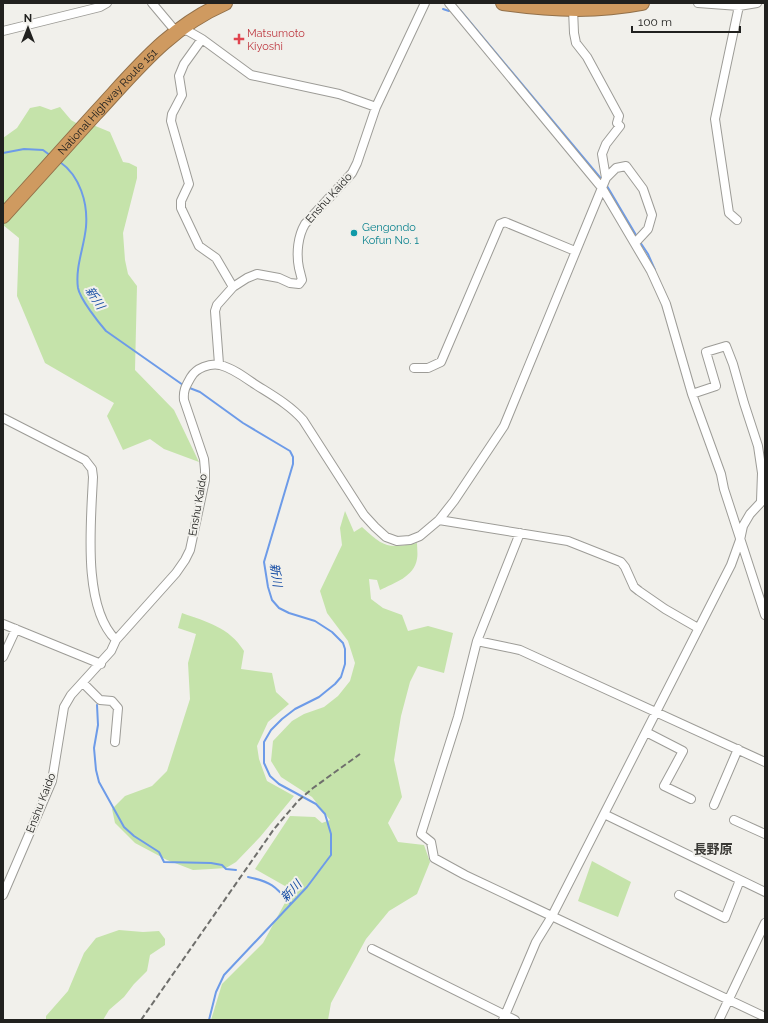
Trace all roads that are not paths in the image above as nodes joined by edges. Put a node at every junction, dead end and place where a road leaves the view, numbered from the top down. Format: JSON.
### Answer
{"nodes":[{"id":1,"x":107,"y":3,"type":"edge"},
{"id":2,"x":152,"y":3,"type":"edge"},
{"id":3,"x":225,"y":3,"type":"edge"},
{"id":4,"x":425,"y":3,"type":"edge"},
{"id":5,"x":441,"y":3,"type":"edge"},
{"id":6,"x":503,"y":3,"type":"edge"},
{"id":7,"x":642,"y":3,"type":"edge"},
{"id":8,"x":698,"y":3,"type":"edge"},
{"id":9,"x":757,"y":3,"type":"edge"},
{"id":10,"x":450,"y":5,"type":"edge"},
{"id":11,"x":622,"y":5,"type":"edge"},
{"id":12,"x":739,"y":6,"type":"junction"},
{"id":13,"x":575,"y":7,"type":"edge"},
{"id":14,"x":180,"y":29,"type":"junction"},
{"id":15,"x":3,"y":31,"type":"edge"},
{"id":16,"x":202,"y":39,"type":"junction"},
{"id":17,"x":376,"y":107,"type":"junction"},
{"id":18,"x":606,"y":178,"type":"junction"},
{"id":19,"x":602,"y":188,"type":"junction"},
{"id":20,"x":3,"y":216,"type":"edge"},
{"id":21,"x":737,"y":220,"type":"dead end"},
{"id":22,"x":635,"y":243,"type":"junction"},
{"id":23,"x":575,"y":251,"type":"junction"},
{"id":24,"x":233,"y":287,"type":"junction"},
{"id":25,"x":219,"y":364,"type":"junction"},
{"id":26,"x":414,"y":368,"type":"dead end"},
{"id":27,"x":692,"y":394,"type":"junction"},
{"id":28,"x":3,"y":418,"type":"edge"},
{"id":29,"x":763,"y":499,"type":"edge"},
{"id":30,"x":439,"y":520,"type":"junction"},
{"id":31,"x":520,"y":533,"type":"junction"},
{"id":32,"x":740,"y":540,"type":"junction"},
{"id":33,"x":765,"y":616,"type":"edge"},
{"id":34,"x":3,"y":624,"type":"edge"},
{"id":35,"x":698,"y":628,"type":"junction"},
{"id":36,"x":16,"y":629,"type":"junction"},
{"id":37,"x":116,"y":640,"type":"junction"},
{"id":38,"x":477,"y":641,"type":"junction"},
{"id":39,"x":3,"y":658,"type":"edge"},
{"id":40,"x":101,"y":664,"type":"junction"},
{"id":41,"x":83,"y":683,"type":"junction"},
{"id":42,"x":656,"y":712,"type":"junction"},
{"id":43,"x":646,"y":732,"type":"junction"},
{"id":44,"x":115,"y":742,"type":"dead end"},
{"id":45,"x":738,"y":749,"type":"junction"},
{"id":46,"x":765,"y":762,"type":"edge"},
{"id":47,"x":691,"y":799,"type":"dead end"},
{"id":48,"x":714,"y":805,"type":"dead end"},
{"id":49,"x":604,"y":814,"type":"junction"},
{"id":50,"x":734,"y":820,"type":"dead end"},
{"id":51,"x":765,"y":834,"type":"edge"},
{"id":52,"x":740,"y":880,"type":"junction"},
{"id":53,"x":765,"y":892,"type":"edge"},
{"id":54,"x":3,"y":894,"type":"edge"},
{"id":55,"x":679,"y":895,"type":"dead end"},
{"id":56,"x":552,"y":916,"type":"junction"},
{"id":57,"x":765,"y":923,"type":"edge"},
{"id":58,"x":372,"y":949,"type":"dead end"},
{"id":59,"x":728,"y":1000,"type":"junction"},
{"id":60,"x":765,"y":1017,"type":"edge"},
{"id":61,"x":504,"y":1018,"type":"edge"},
{"id":62,"x":515,"y":1020,"type":"edge"},
{"id":63,"x":719,"y":1020,"type":"edge"}],
"edges":[{"from":1,"to":15,"type":"street"},
{"from":2,"to":14,"type":"street"},
{"from":3,"to":14,"type":"highway","name":"National Highway Route 151"},
{"from":4,"to":17,"type":"street","name":"Enshu Kaido"},
{"from":5,"to":10,"type":"street"},
{"from":6,"to":13,"type":"highway"},
{"from":7,"to":11,"type":"highway"},
{"from":8,"to":12,"type":"street"},
{"from":9,"to":12,"type":"street"},
{"from":10,"to":19,"type":"street"},
{"from":11,"to":13,"type":"highway"},
{"from":12,"to":21,"type":"street"},
{"from":13,"to":18,"type":"street"},
{"from":14,"to":16,"type":"street"},
{"from":14,"to":20,"type":"highway","name":"National Highway Route 151"},
{"from":16,"to":17,"type":"street"},
{"from":16,"to":24,"type":"street"},
{"from":17,"to":24,"type":"street","name":"Enshu Kaido"},
{"from":18,"to":19,"type":"street"},
{"from":18,"to":22,"type":"street"},
{"from":19,"to":22,"type":"street"},
{"from":19,"to":23,"type":"street"},
{"from":22,"to":27,"type":"street"},
{"from":23,"to":26,"type":"street"},
{"from":23,"to":30,"type":"street"},
{"from":24,"to":25,"type":"street","name":"Enshu Kaido"},
{"from":25,"to":30,"type":"street"},
{"from":25,"to":37,"type":"street","name":"Enshu Kaido"},
{"from":27,"to":29,"type":"street"},
{"from":27,"to":32,"type":"street"},
{"from":28,"to":37,"type":"street"},
{"from":29,"to":32,"type":"street"},
{"from":30,"to":31,"type":"street"},
{"from":31,"to":35,"type":"street"},
{"from":31,"to":38,"type":"street"},
{"from":32,"to":33,"type":"street"},
{"from":32,"to":35,"type":"street"},
{"from":34,"to":36,"type":"street"},
{"from":35,"to":42,"type":"street"},
{"from":36,"to":39,"type":"street"},
{"from":36,"to":40,"type":"street"},
{"from":37,"to":40,"type":"street","name":"Enshu Kaido"},
{"from":38,"to":42,"type":"street"},
{"from":38,"to":56,"type":"street"},
{"from":40,"to":41,"type":"street","name":"Enshu Kaido"},
{"from":41,"to":44,"type":"street"},
{"from":41,"to":54,"type":"street","name":"Enshu Kaido"},
{"from":42,"to":43,"type":"street"},
{"from":42,"to":45,"type":"street"},
{"from":43,"to":47,"type":"street"},
{"from":43,"to":49,"type":"street"},
{"from":45,"to":46,"type":"street"},
{"from":45,"to":48,"type":"street"},
{"from":49,"to":52,"type":"street"},
{"from":49,"to":56,"type":"street"},
{"from":50,"to":51,"type":"street"},
{"from":52,"to":53,"type":"street"},
{"from":52,"to":55,"type":"street"},
{"from":56,"to":59,"type":"street"},
{"from":56,"to":61,"type":"street"},
{"from":57,"to":59,"type":"street"},
{"from":58,"to":61,"type":"street"},
{"from":59,"to":60,"type":"street"},
{"from":59,"to":63,"type":"street"},
{"from":61,"to":62,"type":"street"}]}
